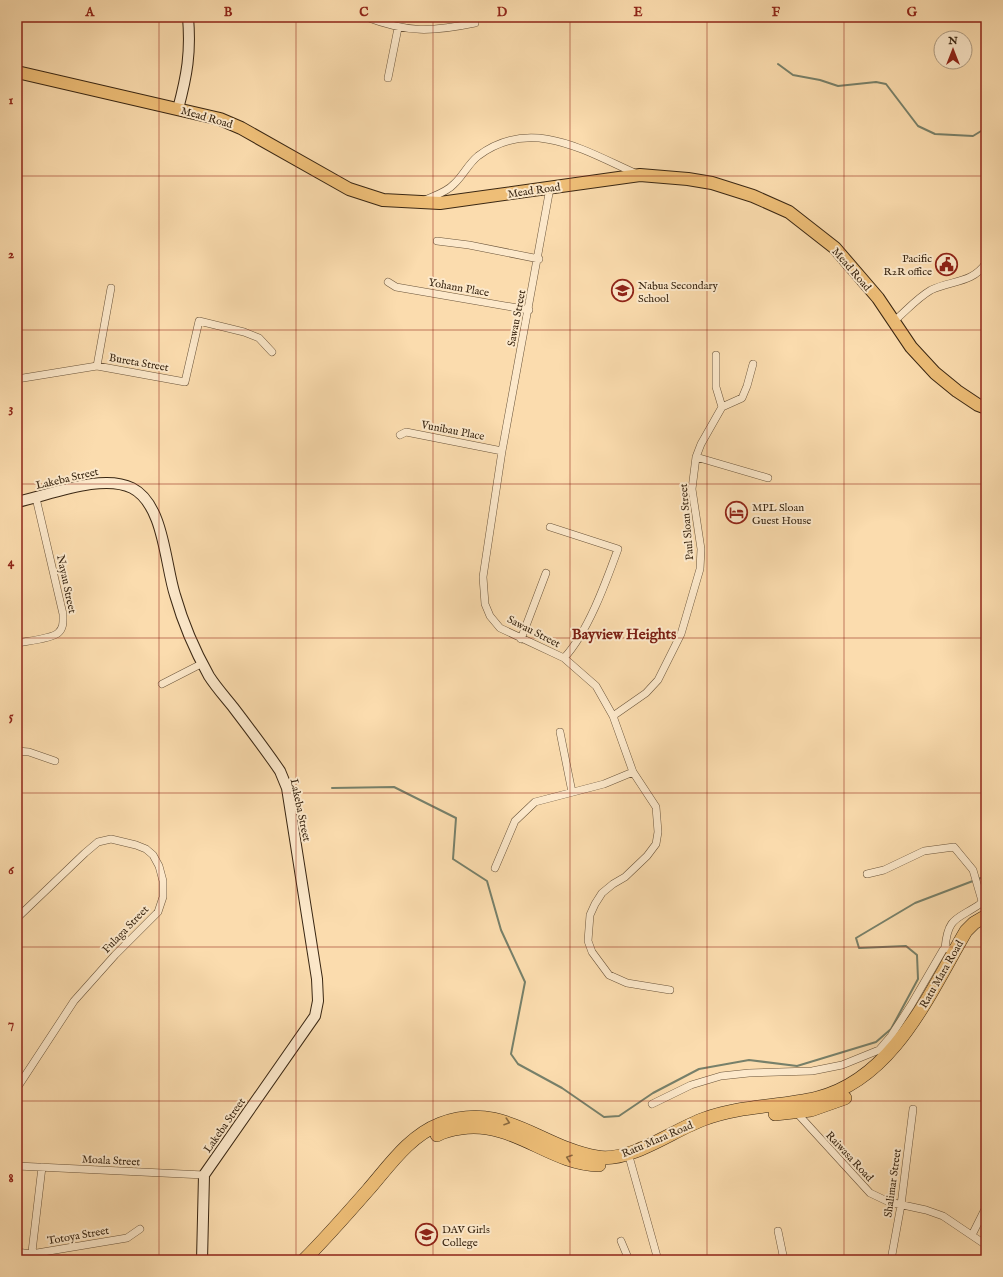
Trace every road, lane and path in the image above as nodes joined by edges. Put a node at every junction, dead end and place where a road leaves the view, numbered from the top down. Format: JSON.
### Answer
{"nodes":[{"id":1,"x":188,"y":17,"type":"edge"},
{"id":2,"x":366,"y":17,"type":"edge"},
{"id":3,"x":475,"y":23,"type":"dead end"},
{"id":4,"x":398,"y":28,"type":"junction"},
{"id":5,"x":17,"y":72,"type":"edge"},
{"id":6,"x":388,"y":78,"type":"dead end"},
{"id":7,"x":178,"y":109,"type":"junction"},
{"id":8,"x":640,"y":175,"type":"junction"},
{"id":9,"x":550,"y":188,"type":"junction"},
{"id":10,"x":421,"y":202,"type":"junction"},
{"id":11,"x":437,"y":241,"type":"dead end"},
{"id":12,"x":539,"y":259,"type":"junction"},
{"id":13,"x":986,"y":264,"type":"edge"},
{"id":14,"x":388,"y":282,"type":"dead end"},
{"id":15,"x":111,"y":288,"type":"dead end"},
{"id":16,"x":529,"y":310,"type":"junction"},
{"id":17,"x":893,"y":322,"type":"junction"},
{"id":18,"x":272,"y":352,"type":"dead end"},
{"id":19,"x":716,"y":355,"type":"dead end"},
{"id":20,"x":753,"y":364,"type":"dead end"},
{"id":21,"x":97,"y":366,"type":"junction"},
{"id":22,"x":17,"y":379,"type":"edge"},
{"id":23,"x":722,"y":407,"type":"junction"},
{"id":24,"x":986,"y":408,"type":"edge"},
{"id":25,"x":400,"y":434,"type":"dead end"},
{"id":26,"x":502,"y":451,"type":"junction"},
{"id":27,"x":696,"y":457,"type":"junction"},
{"id":28,"x":768,"y":478,"type":"dead end"},
{"id":29,"x":36,"y":498,"type":"junction"},
{"id":30,"x":17,"y":502,"type":"edge"},
{"id":31,"x":550,"y":527,"type":"dead end"},
{"id":32,"x":546,"y":573,"type":"dead end"},
{"id":33,"x":521,"y":639,"type":"junction"},
{"id":34,"x":17,"y":644,"type":"edge"},
{"id":35,"x":564,"y":658,"type":"junction"},
{"id":36,"x":203,"y":663,"type":"junction"},
{"id":37,"x":162,"y":684,"type":"dead end"},
{"id":38,"x":613,"y":716,"type":"junction"},
{"id":39,"x":560,"y":732,"type":"dead end"},
{"id":40,"x":17,"y":751,"type":"edge"},
{"id":41,"x":55,"y":760,"type":"dead end"},
{"id":42,"x":633,"y":772,"type":"junction"},
{"id":43,"x":572,"y":792,"type":"junction"},
{"id":44,"x":495,"y":868,"type":"dead end"},
{"id":45,"x":867,"y":874,"type":"dead end"},
{"id":46,"x":986,"y":916,"type":"edge"},
{"id":47,"x":17,"y":918,"type":"edge"},
{"id":48,"x":986,"y":926,"type":"edge"},
{"id":49,"x":950,"y":949,"type":"junction"},
{"id":50,"x":670,"y":990,"type":"dead end"},
{"id":51,"x":17,"y":1088,"type":"edge"},
{"id":52,"x":652,"y":1104,"type":"dead end"},
{"id":53,"x":913,"y":1109,"type":"dead end"},
{"id":54,"x":811,"y":1110,"type":"junction"},
{"id":55,"x":796,"y":1112,"type":"junction"},
{"id":56,"x":808,"y":1126,"type":"junction"},
{"id":57,"x":630,"y":1160,"type":"junction"},
{"id":58,"x":17,"y":1166,"type":"edge"},
{"id":59,"x":42,"y":1167,"type":"junction"},
{"id":60,"x":204,"y":1176,"type":"junction"},
{"id":61,"x":901,"y":1205,"type":"junction"},
{"id":62,"x":986,"y":1207,"type":"edge"},
{"id":63,"x":140,"y":1228,"type":"dead end"},
{"id":64,"x":778,"y":1231,"type":"dead end"},
{"id":65,"x":972,"y":1235,"type":"junction"},
{"id":66,"x":621,"y":1241,"type":"dead end"},
{"id":67,"x":986,"y":1245,"type":"edge"},
{"id":68,"x":17,"y":1252,"type":"edge"},
{"id":69,"x":31,"y":1257,"type":"edge"},
{"id":70,"x":202,"y":1260,"type":"edge"},
{"id":71,"x":304,"y":1260,"type":"edge"},
{"id":72,"x":315,"y":1260,"type":"edge"},
{"id":73,"x":629,"y":1260,"type":"edge"},
{"id":74,"x":658,"y":1260,"type":"edge"},
{"id":75,"x":784,"y":1260,"type":"edge"},
{"id":76,"x":891,"y":1260,"type":"edge"}],
"edges":[{"from":1,"to":7,"type":"main road"},
{"from":2,"to":4,"type":"street"},
{"from":3,"to":4,"type":"street"},
{"from":4,"to":6,"type":"street"},
{"from":5,"to":7,"type":"main road","name":"Mead Road"},
{"from":7,"to":10,"type":"main road","name":"Mead Road"},
{"from":8,"to":9,"type":"main road","name":"Mead Road"},
{"from":8,"to":10,"type":"street"},
{"from":8,"to":17,"type":"main road","name":"Mead Road"},
{"from":9,"to":10,"type":"main road","name":"Mead Road"},
{"from":9,"to":12,"type":"street","name":"Sawau Street"},
{"from":11,"to":12,"type":"street"},
{"from":12,"to":16,"type":"street","name":"Sawau Street"},
{"from":13,"to":17,"type":"street"},
{"from":14,"to":16,"type":"street","name":"Yohann Place"},
{"from":15,"to":21,"type":"street"},
{"from":16,"to":26,"type":"street","name":"Sawau Street"},
{"from":17,"to":24,"type":"main road","name":"Mead Road"},
{"from":18,"to":21,"type":"street","name":"Bureta Street"},
{"from":19,"to":23,"type":"street"},
{"from":20,"to":23,"type":"street"},
{"from":21,"to":22,"type":"street","name":"Bureta Street"},
{"from":23,"to":27,"type":"street","name":"Paul Sloan Street"},
{"from":25,"to":26,"type":"street","name":"Vunibau Place"},
{"from":26,"to":33,"type":"street","name":"Sawau Street"},
{"from":27,"to":28,"type":"street"},
{"from":27,"to":38,"type":"street","name":"Paul Sloan Street"},
{"from":29,"to":30,"type":"main road","name":"Lakeba Street"},
{"from":29,"to":34,"type":"street","name":"Nayau Street"},
{"from":29,"to":36,"type":"main road","name":"Lakeba Street"},
{"from":31,"to":35,"type":"street"},
{"from":32,"to":33,"type":"street"},
{"from":33,"to":35,"type":"street","name":"Sawau Street"},
{"from":35,"to":38,"type":"street","name":"Sawau Street"},
{"from":36,"to":37,"type":"street"},
{"from":36,"to":60,"type":"main road","name":"Lakeba Street"},
{"from":38,"to":42,"type":"street","name":"Sawau Street"},
{"from":39,"to":43,"type":"street"},
{"from":40,"to":41,"type":"street"},
{"from":42,"to":43,"type":"street"},
{"from":42,"to":50,"type":"street","name":"Sawau Street"},
{"from":43,"to":44,"type":"street"},
{"from":45,"to":49,"type":"street"},
{"from":46,"to":49,"type":"highway","name":"Ratu Mara Road"},
{"from":47,"to":51,"type":"street","name":"Fulaga Street"},
{"from":48,"to":54,"type":"highway","name":"Ratu Mara Road"},
{"from":49,"to":52,"type":"street"},
{"from":71,"to":49,"type":"highway","name":"Ratu Mara Road","one_way":true},
{"from":53,"to":61,"type":"street","name":"Shalimar Street"},
{"from":54,"to":55,"type":"highway","name":"Ratu Mara Road"},
{"from":54,"to":56,"type":"street"},
{"from":55,"to":56,"type":"street","name":"Raiwasa Road"},
{"from":55,"to":57,"type":"highway","name":"Ratu Mara Road"},
{"from":56,"to":61,"type":"street","name":"Raiwasa Road"},
{"from":57,"to":72,"type":"highway","name":"Ratu Mara Road","one_way":true},
{"from":57,"to":74,"type":"street"},
{"from":58,"to":59,"type":"street","name":"Moala Street"},
{"from":59,"to":60,"type":"street","name":"Moala Street"},
{"from":59,"to":69,"type":"street"},
{"from":60,"to":70,"type":"main road"},
{"from":61,"to":65,"type":"street","name":"Raiwasa Road"},
{"from":61,"to":76,"type":"street","name":"Shalimar Street"},
{"from":62,"to":65,"type":"street"},
{"from":63,"to":69,"type":"street","name":"Totoya Street"},
{"from":64,"to":75,"type":"street"},
{"from":65,"to":67,"type":"street","name":"Raiwasa Road"},
{"from":66,"to":73,"type":"street"},
{"from":68,"to":69,"type":"street","name":"Totoya Street"}]}
